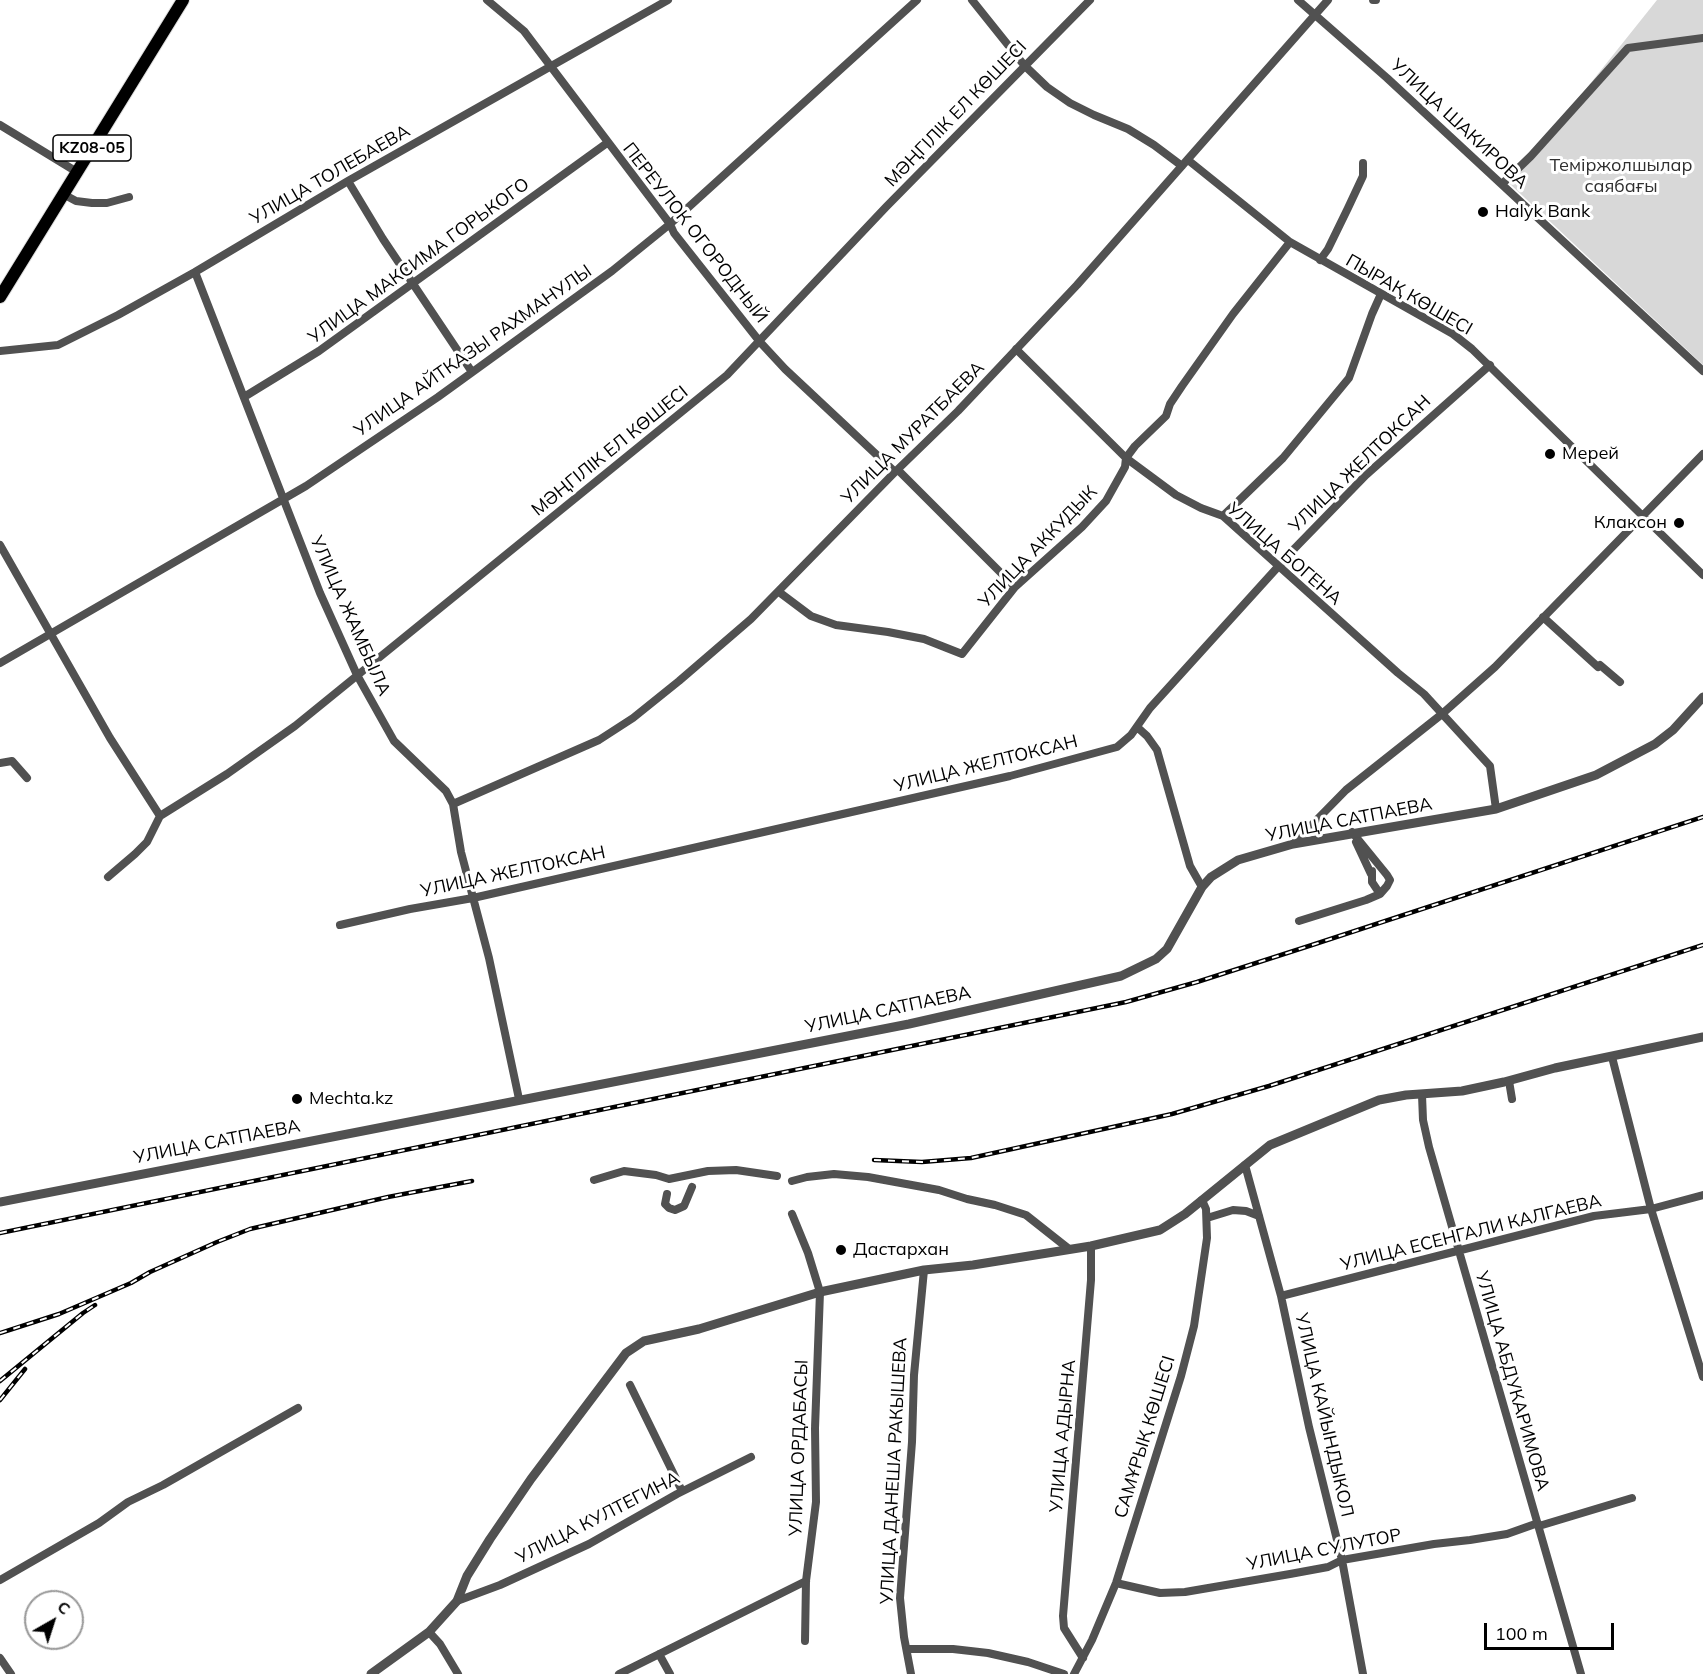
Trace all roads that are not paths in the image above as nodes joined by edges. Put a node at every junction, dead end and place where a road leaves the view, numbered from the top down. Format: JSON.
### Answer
{"nodes":[{"id":1,"x":183,"y":0,"type":"edge"},
{"id":2,"x":487,"y":0,"type":"edge"},
{"id":3,"x":668,"y":0,"type":"edge"},
{"id":4,"x":917,"y":0,"type":"edge"},
{"id":5,"x":972,"y":0,"type":"edge"},
{"id":6,"x":1090,"y":0,"type":"edge"},
{"id":7,"x":1298,"y":0,"type":"edge"},
{"id":8,"x":1328,"y":0,"type":"edge"},
{"id":9,"x":1316,"y":15,"type":"junction"},
{"id":10,"x":1703,"y":38,"type":"edge"},
{"id":11,"x":1024,"y":65,"type":"junction"},
{"id":12,"x":551,"y":67,"type":"junction"},
{"id":13,"x":0,"y":125,"type":"edge"},
{"id":14,"x":607,"y":143,"type":"junction"},
{"id":15,"x":1185,"y":163,"type":"junction"},
{"id":16,"x":1363,"y":163,"type":"dead end"},
{"id":17,"x":77,"y":172,"type":"junction"},
{"id":18,"x":348,"y":181,"type":"junction"},
{"id":19,"x":1502,"y":184,"type":"junction"},
{"id":20,"x":63,"y":194,"type":"junction"},
{"id":21,"x":129,"y":197,"type":"dead end"},
{"id":22,"x":670,"y":224,"type":"junction"},
{"id":23,"x":1290,"y":242,"type":"junction"},
{"id":24,"x":1320,"y":260,"type":"junction"},
{"id":25,"x":195,"y":272,"type":"junction"},
{"id":26,"x":413,"y":283,"type":"junction"},
{"id":27,"x":1382,"y":294,"type":"junction"},
{"id":28,"x":0,"y":297,"type":"edge"},
{"id":29,"x":760,"y":342,"type":"junction"},
{"id":30,"x":1016,"y":349,"type":"junction"},
{"id":31,"x":0,"y":351,"type":"edge"},
{"id":32,"x":1490,"y":365,"type":"junction"},
{"id":33,"x":1703,"y":371,"type":"edge"},
{"id":34,"x":472,"y":372,"type":"junction"},
{"id":35,"x":244,"y":397,"type":"junction"},
{"id":36,"x":1703,"y":453,"type":"edge"},
{"id":37,"x":1126,"y":458,"type":"junction"},
{"id":38,"x":896,"y":471,"type":"junction"},
{"id":39,"x":284,"y":500,"type":"junction"},
{"id":40,"x":1643,"y":515,"type":"junction"},
{"id":41,"x":1223,"y":516,"type":"junction"},
{"id":42,"x":0,"y":545,"type":"edge"},
{"id":43,"x":1279,"y":567,"type":"junction"},
{"id":44,"x":1703,"y":575,"type":"edge"},
{"id":45,"x":1015,"y":587,"type":"junction"},
{"id":46,"x":778,"y":592,"type":"junction"},
{"id":47,"x":1543,"y":617,"type":"junction"},
{"id":48,"x":50,"y":633,"type":"junction"},
{"id":49,"x":0,"y":663,"type":"edge"},
{"id":50,"x":357,"y":675,"type":"junction"},
{"id":51,"x":1620,"y":682,"type":"dead end"},
{"id":52,"x":1703,"y":697,"type":"edge"},
{"id":53,"x":1442,"y":714,"type":"junction"},
{"id":54,"x":1137,"y":727,"type":"junction"},
{"id":55,"x":0,"y":763,"type":"edge"},
{"id":56,"x":27,"y":778,"type":"dead end"},
{"id":57,"x":453,"y":804,"type":"junction"},
{"id":58,"x":1496,"y":809,"type":"junction"},
{"id":59,"x":160,"y":816,"type":"junction"},
{"id":60,"x":1352,"y":832,"type":"junction"},
{"id":61,"x":1293,"y":844,"type":"junction"},
{"id":62,"x":1378,"y":864,"type":"junction"},
{"id":63,"x":1371,"y":873,"type":"junction"},
{"id":64,"x":108,"y":877,"type":"dead end"},
{"id":65,"x":1202,"y":887,"type":"junction"},
{"id":66,"x":1380,"y":894,"type":"junction"},
{"id":67,"x":473,"y":898,"type":"junction"},
{"id":68,"x":1299,"y":921,"type":"dead end"},
{"id":69,"x":340,"y":925,"type":"dead end"},
{"id":70,"x":1703,"y":1037,"type":"edge"},
{"id":71,"x":1612,"y":1057,"type":"junction"},
{"id":72,"x":1509,"y":1081,"type":"junction"},
{"id":73,"x":1422,"y":1095,"type":"junction"},
{"id":74,"x":1512,"y":1099,"type":"dead end"},
{"id":75,"x":519,"y":1100,"type":"junction"},
{"id":76,"x":1245,"y":1165,"type":"junction"},
{"id":77,"x":777,"y":1176,"type":"dead end"},
{"id":78,"x":594,"y":1180,"type":"dead end"},
{"id":79,"x":792,"y":1181,"type":"dead end"},
{"id":80,"x":692,"y":1187,"type":"dead end"},
{"id":81,"x":667,"y":1194,"type":"dead end"},
{"id":82,"x":1703,"y":1194,"type":"edge"},
{"id":83,"x":1202,"y":1200,"type":"junction"},
{"id":84,"x":0,"y":1202,"type":"edge"},
{"id":85,"x":1651,"y":1209,"type":"junction"},
{"id":86,"x":792,"y":1215,"type":"dead end"},
{"id":87,"x":1259,"y":1216,"type":"junction"},
{"id":88,"x":1207,"y":1218,"type":"junction"},
{"id":89,"x":1091,"y":1246,"type":"junction"},
{"id":90,"x":1069,"y":1249,"type":"junction"},
{"id":91,"x":1459,"y":1251,"type":"junction"},
{"id":92,"x":924,"y":1270,"type":"junction"},
{"id":93,"x":820,"y":1292,"type":"junction"},
{"id":94,"x":1281,"y":1296,"type":"junction"},
{"id":95,"x":1703,"y":1377,"type":"edge"},
{"id":96,"x":630,"y":1385,"type":"dead end"},
{"id":97,"x":298,"y":1408,"type":"dead end"},
{"id":98,"x":751,"y":1457,"type":"dead end"},
{"id":99,"x":682,"y":1491,"type":"junction"},
{"id":100,"x":1632,"y":1498,"type":"dead end"},
{"id":101,"x":1538,"y":1525,"type":"junction"},
{"id":102,"x":1342,"y":1560,"type":"junction"},
{"id":103,"x":0,"y":1580,"type":"edge"},
{"id":104,"x":806,"y":1581,"type":"junction"},
{"id":105,"x":1116,"y":1583,"type":"junction"},
{"id":106,"x":457,"y":1601,"type":"junction"},
{"id":107,"x":429,"y":1632,"type":"junction"},
{"id":108,"x":805,"y":1641,"type":"dead end"},
{"id":109,"x":908,"y":1649,"type":"junction"},
{"id":110,"x":659,"y":1654,"type":"junction"},
{"id":111,"x":0,"y":1658,"type":"edge"},
{"id":112,"x":1083,"y":1658,"type":"junction"},
{"id":113,"x":11,"y":1674,"type":"edge"},
{"id":114,"x":370,"y":1674,"type":"edge"},
{"id":115,"x":458,"y":1674,"type":"edge"},
{"id":116,"x":619,"y":1674,"type":"edge"},
{"id":117,"x":670,"y":1674,"type":"edge"},
{"id":118,"x":911,"y":1674,"type":"edge"},
{"id":119,"x":1064,"y":1674,"type":"edge"},
{"id":120,"x":1074,"y":1674,"type":"edge"},
{"id":121,"x":1363,"y":1674,"type":"edge"},
{"id":122,"x":1581,"y":1674,"type":"edge"}],
"edges":[{"from":1,"to":17,"type":"main road","number":"KZ08-05"},
{"from":2,"to":12,"type":"street","name":"ПЕРЕУЛОК ОГОРОДНЫЙ"},
{"from":3,"to":12,"type":"street","name":"УЛИЦА ТОЛЕБАЕВА"},
{"from":4,"to":22,"type":"street","name":"УЛИЦА АЙТКАЗЫ РАХМАНУЛЫ"},
{"from":5,"to":11,"type":"street","name":"ПЫРАҚ КӨШЕСІ"},
{"from":6,"to":11,"type":"street","name":"МӘҢГІЛІК ЕЛ КӨШЕСІ"},
{"from":7,"to":9,"type":"street","name":"УЛИЦА ШАКИРОВА"},
{"from":8,"to":9,"type":"street","name":"УЛИЦА МУРАТБАЕВА"},
{"from":9,"to":15,"type":"street","name":"УЛИЦА МУРАТБАЕВА"},
{"from":9,"to":19,"type":"street","name":"УЛИЦА ШАКИРОВА"},
{"from":10,"to":19,"type":"street"},
{"from":11,"to":15,"type":"street","name":"ПЫРАҚ КӨШЕСІ"},
{"from":11,"to":29,"type":"street","name":"МӘҢГІЛІК ЕЛ КӨШЕСІ"},
{"from":12,"to":14,"type":"street","name":"ПЕРЕУЛОК ОГОРОДНЫЙ"},
{"from":12,"to":18,"type":"street","name":"УЛИЦА ТОЛЕБАЕВА"},
{"from":13,"to":17,"type":"street"},
{"from":14,"to":22,"type":"street","name":"ПЕРЕУЛОК ОГОРОДНЫЙ"},
{"from":14,"to":26,"type":"street","name":"УЛИЦА МАКСИМА ГОРЬКОГО"},
{"from":15,"to":23,"type":"street","name":"ПЫРАҚ КӨШЕСІ"},
{"from":15,"to":30,"type":"street","name":"УЛИЦА МУРАТБАЕВА"},
{"from":16,"to":24,"type":"street"},
{"from":17,"to":20,"type":"main road","number":"KZ08-05"},
{"from":18,"to":25,"type":"street","name":"УЛИЦА ТОЛЕБАЕВА"},
{"from":18,"to":26,"type":"street"},
{"from":19,"to":33,"type":"street","name":"УЛИЦА ШАКИРОВА"},
{"from":20,"to":21,"type":"street"},
{"from":20,"to":28,"type":"main road","number":"KZ08-05"},
{"from":22,"to":29,"type":"street","name":"ПЕРЕУЛОК ОГОРОДНЫЙ"},
{"from":22,"to":34,"type":"street","name":"УЛИЦА АЙТКАЗЫ РАХМАНУЛЫ"},
{"from":23,"to":24,"type":"street","name":"ПЫРАҚ КӨШЕСІ"},
{"from":23,"to":37,"type":"street","name":"УЛИЦА АККУДЫК"},
{"from":24,"to":27,"type":"street","name":"ПЫРАҚ КӨШЕСІ"},
{"from":25,"to":31,"type":"street","name":"УЛИЦА ТОЛЕБАЕВА"},
{"from":25,"to":35,"type":"street","name":"УЛИЦА ЖАМБЫЛА"},
{"from":26,"to":34,"type":"street"},
{"from":26,"to":35,"type":"street","name":"УЛИЦА МАКСИМА ГОРЬКОГО"},
{"from":27,"to":32,"type":"street","name":"ПЫРАҚ КӨШЕСІ"},
{"from":27,"to":41,"type":"street"},
{"from":29,"to":38,"type":"street","name":"ПЕРЕУЛОК ОГОРОДНЫЙ"},
{"from":29,"to":50,"type":"street","name":"МӘҢГІЛІК ЕЛ КӨШЕСІ"},
{"from":30,"to":37,"type":"street","name":"УЛИЦА БОГЕНА"},
{"from":30,"to":38,"type":"street","name":"УЛИЦА МУРАТБАЕВА"},
{"from":32,"to":40,"type":"street","name":"ПЫРАҚ КӨШЕСІ"},
{"from":32,"to":43,"type":"street","name":"УЛИЦА ЖЕЛТОКСАН"},
{"from":34,"to":39,"type":"street","name":"УЛИЦА АЙТКАЗЫ РАХМАНУЛЫ"},
{"from":35,"to":39,"type":"street","name":"УЛИЦА ЖАМБЫЛА"},
{"from":36,"to":40,"type":"street"},
{"from":37,"to":41,"type":"street","name":"УЛИЦА БОГЕНА"},
{"from":37,"to":45,"type":"street","name":"УЛИЦА АККУДЫК"},
{"from":38,"to":45,"type":"street","name":"ПЕРЕУЛОК ОГОРОДНЫЙ"},
{"from":38,"to":46,"type":"street","name":"УЛИЦА МУРАТБАЕВА"},
{"from":39,"to":48,"type":"street","name":"УЛИЦА АЙТКАЗЫ РАХМАНУЛЫ"},
{"from":39,"to":50,"type":"street","name":"УЛИЦА ЖАМБЫЛА"},
{"from":40,"to":44,"type":"street","name":"ПЫРАҚ КӨШЕСІ"},
{"from":40,"to":47,"type":"street"},
{"from":41,"to":43,"type":"street","name":"УЛИЦА БОГЕНА"},
{"from":42,"to":48,"type":"street"},
{"from":43,"to":53,"type":"street","name":"УЛИЦА БОГЕНА"},
{"from":43,"to":54,"type":"street","name":"УЛИЦА ЖЕЛТОКСАН"},
{"from":45,"to":46,"type":"street","name":"УЛИЦА АККУДЫК"},
{"from":46,"to":57,"type":"street","name":"УЛИЦА МУРАТБАЕВА"},
{"from":47,"to":51,"type":"street"},
{"from":47,"to":53,"type":"street"},
{"from":48,"to":49,"type":"street","name":"УЛИЦА АЙТКАЗЫ РАХМАНУЛЫ"},
{"from":48,"to":59,"type":"street"},
{"from":50,"to":57,"type":"street","name":"УЛИЦА ЖАМБЫЛА"},
{"from":50,"to":59,"type":"street","name":"МӘҢГІЛІК ЕЛ КӨШЕСІ"},
{"from":52,"to":58,"type":"street","name":"УЛИЦА САТПАЕВА"},
{"from":53,"to":58,"type":"street","name":"УЛИЦА БОГЕНА"},
{"from":53,"to":61,"type":"street"},
{"from":54,"to":65,"type":"street"},
{"from":54,"to":67,"type":"street","name":"УЛИЦА ЖЕЛТОКСАН"},
{"from":55,"to":56,"type":"street"},
{"from":57,"to":67,"type":"street","name":"УЛИЦА ЖАМБЫЛА"},
{"from":58,"to":60,"type":"street","name":"УЛИЦА САТПАЕВА"},
{"from":59,"to":64,"type":"street"},
{"from":60,"to":61,"type":"street","name":"УЛИЦА САТПАЕВА"},
{"from":60,"to":62,"type":"street"},
{"from":60,"to":63,"type":"street"},
{"from":61,"to":65,"type":"street","name":"УЛИЦА САТПАЕВА"},
{"from":62,"to":63,"type":"street"},
{"from":62,"to":66,"type":"street"},
{"from":63,"to":66,"type":"street"},
{"from":65,"to":75,"type":"street","name":"УЛИЦА САТПАЕВА"},
{"from":66,"to":68,"type":"street"},
{"from":67,"to":69,"type":"street","name":"УЛИЦА ЖЕЛТОКСАН"},
{"from":67,"to":75,"type":"street","name":"УЛИЦА ЖАМБЫЛА"},
{"from":70,"to":71,"type":"street"},
{"from":71,"to":72,"type":"street"},
{"from":71,"to":85,"type":"street"},
{"from":72,"to":73,"type":"street"},
{"from":72,"to":74,"type":"street"},
{"from":73,"to":76,"type":"street"},
{"from":73,"to":91,"type":"street","name":"УЛИЦА АБДУКАРИМОВА"},
{"from":75,"to":84,"type":"street","name":"УЛИЦА САТПАЕВА"},
{"from":76,"to":83,"type":"street"},
{"from":76,"to":87,"type":"street","name":"УЛИЦА КАЙЫНДЫКОЛ"},
{"from":77,"to":78,"type":"street"},
{"from":79,"to":90,"type":"street"},
{"from":80,"to":81,"type":"street"},
{"from":82,"to":85,"type":"street","name":"УЛИЦА ЕСЕНГАЛИ КАЛГАЕВА"},
{"from":83,"to":88,"type":"street","name":"САМҰРЫҚ КӨШЕСІ"},
{"from":83,"to":89,"type":"street"},
{"from":85,"to":91,"type":"street","name":"УЛИЦА ЕСЕНГАЛИ КАЛГАЕВА"},
{"from":85,"to":95,"type":"street"},
{"from":86,"to":93,"type":"street","name":"УЛИЦА ОРДАБАСЫ"},
{"from":87,"to":88,"type":"street"},
{"from":87,"to":94,"type":"street","name":"УЛИЦА КАЙЫНДЫКОЛ"},
{"from":88,"to":105,"type":"street","name":"САМҰРЫҚ КӨШЕСІ"},
{"from":89,"to":90,"type":"street"},
{"from":89,"to":112,"type":"street","name":"УЛИЦА АДЫРНА"},
{"from":90,"to":92,"type":"street"},
{"from":91,"to":94,"type":"street","name":"УЛИЦА ЕСЕНГАЛИ КАЛГАЕВА"},
{"from":91,"to":101,"type":"street","name":"УЛИЦА АБДУКАРИМОВА"},
{"from":92,"to":93,"type":"street"},
{"from":92,"to":109,"type":"street","name":"УЛИЦА ДАНЕША РАКЫШЕВА"},
{"from":93,"to":104,"type":"street","name":"УЛИЦА ОРДАБАСЫ"},
{"from":93,"to":106,"type":"street"},
{"from":94,"to":102,"type":"street","name":"УЛИЦА КАЙЫНДЫКОЛ"},
{"from":96,"to":99,"type":"street"},
{"from":97,"to":103,"type":"street"},
{"from":98,"to":99,"type":"street","name":"УЛИЦА КУЛТЕГИНА"},
{"from":99,"to":106,"type":"street","name":"УЛИЦА КУЛТЕГИНА"},
{"from":100,"to":101,"type":"street","name":"УЛИЦА СУЛУТОР"},
{"from":101,"to":102,"type":"street","name":"УЛИЦА СУЛУТОР"},
{"from":101,"to":122,"type":"street","name":"УЛИЦА АБДУКАРИМОВА"},
{"from":102,"to":105,"type":"street","name":"УЛИЦА СУЛУТОР"},
{"from":102,"to":121,"type":"street","name":"УЛИЦА КАЙЫНДЫКОЛ"},
{"from":104,"to":108,"type":"street","name":"УЛИЦА ОРДАБАСЫ"},
{"from":104,"to":110,"type":"street"},
{"from":105,"to":112,"type":"street","name":"САМҰРЫҚ КӨШЕСІ"},
{"from":106,"to":107,"type":"street"},
{"from":107,"to":114,"type":"street"},
{"from":107,"to":115,"type":"street"},
{"from":109,"to":118,"type":"street","name":"УЛИЦА ДАНЕША РАКЫШЕВА"},
{"from":109,"to":119,"type":"street"},
{"from":110,"to":116,"type":"street"},
{"from":110,"to":117,"type":"street"},
{"from":111,"to":113,"type":"street"},
{"from":112,"to":120,"type":"street","name":"САМҰРЫҚ КӨШЕСІ"}]}
